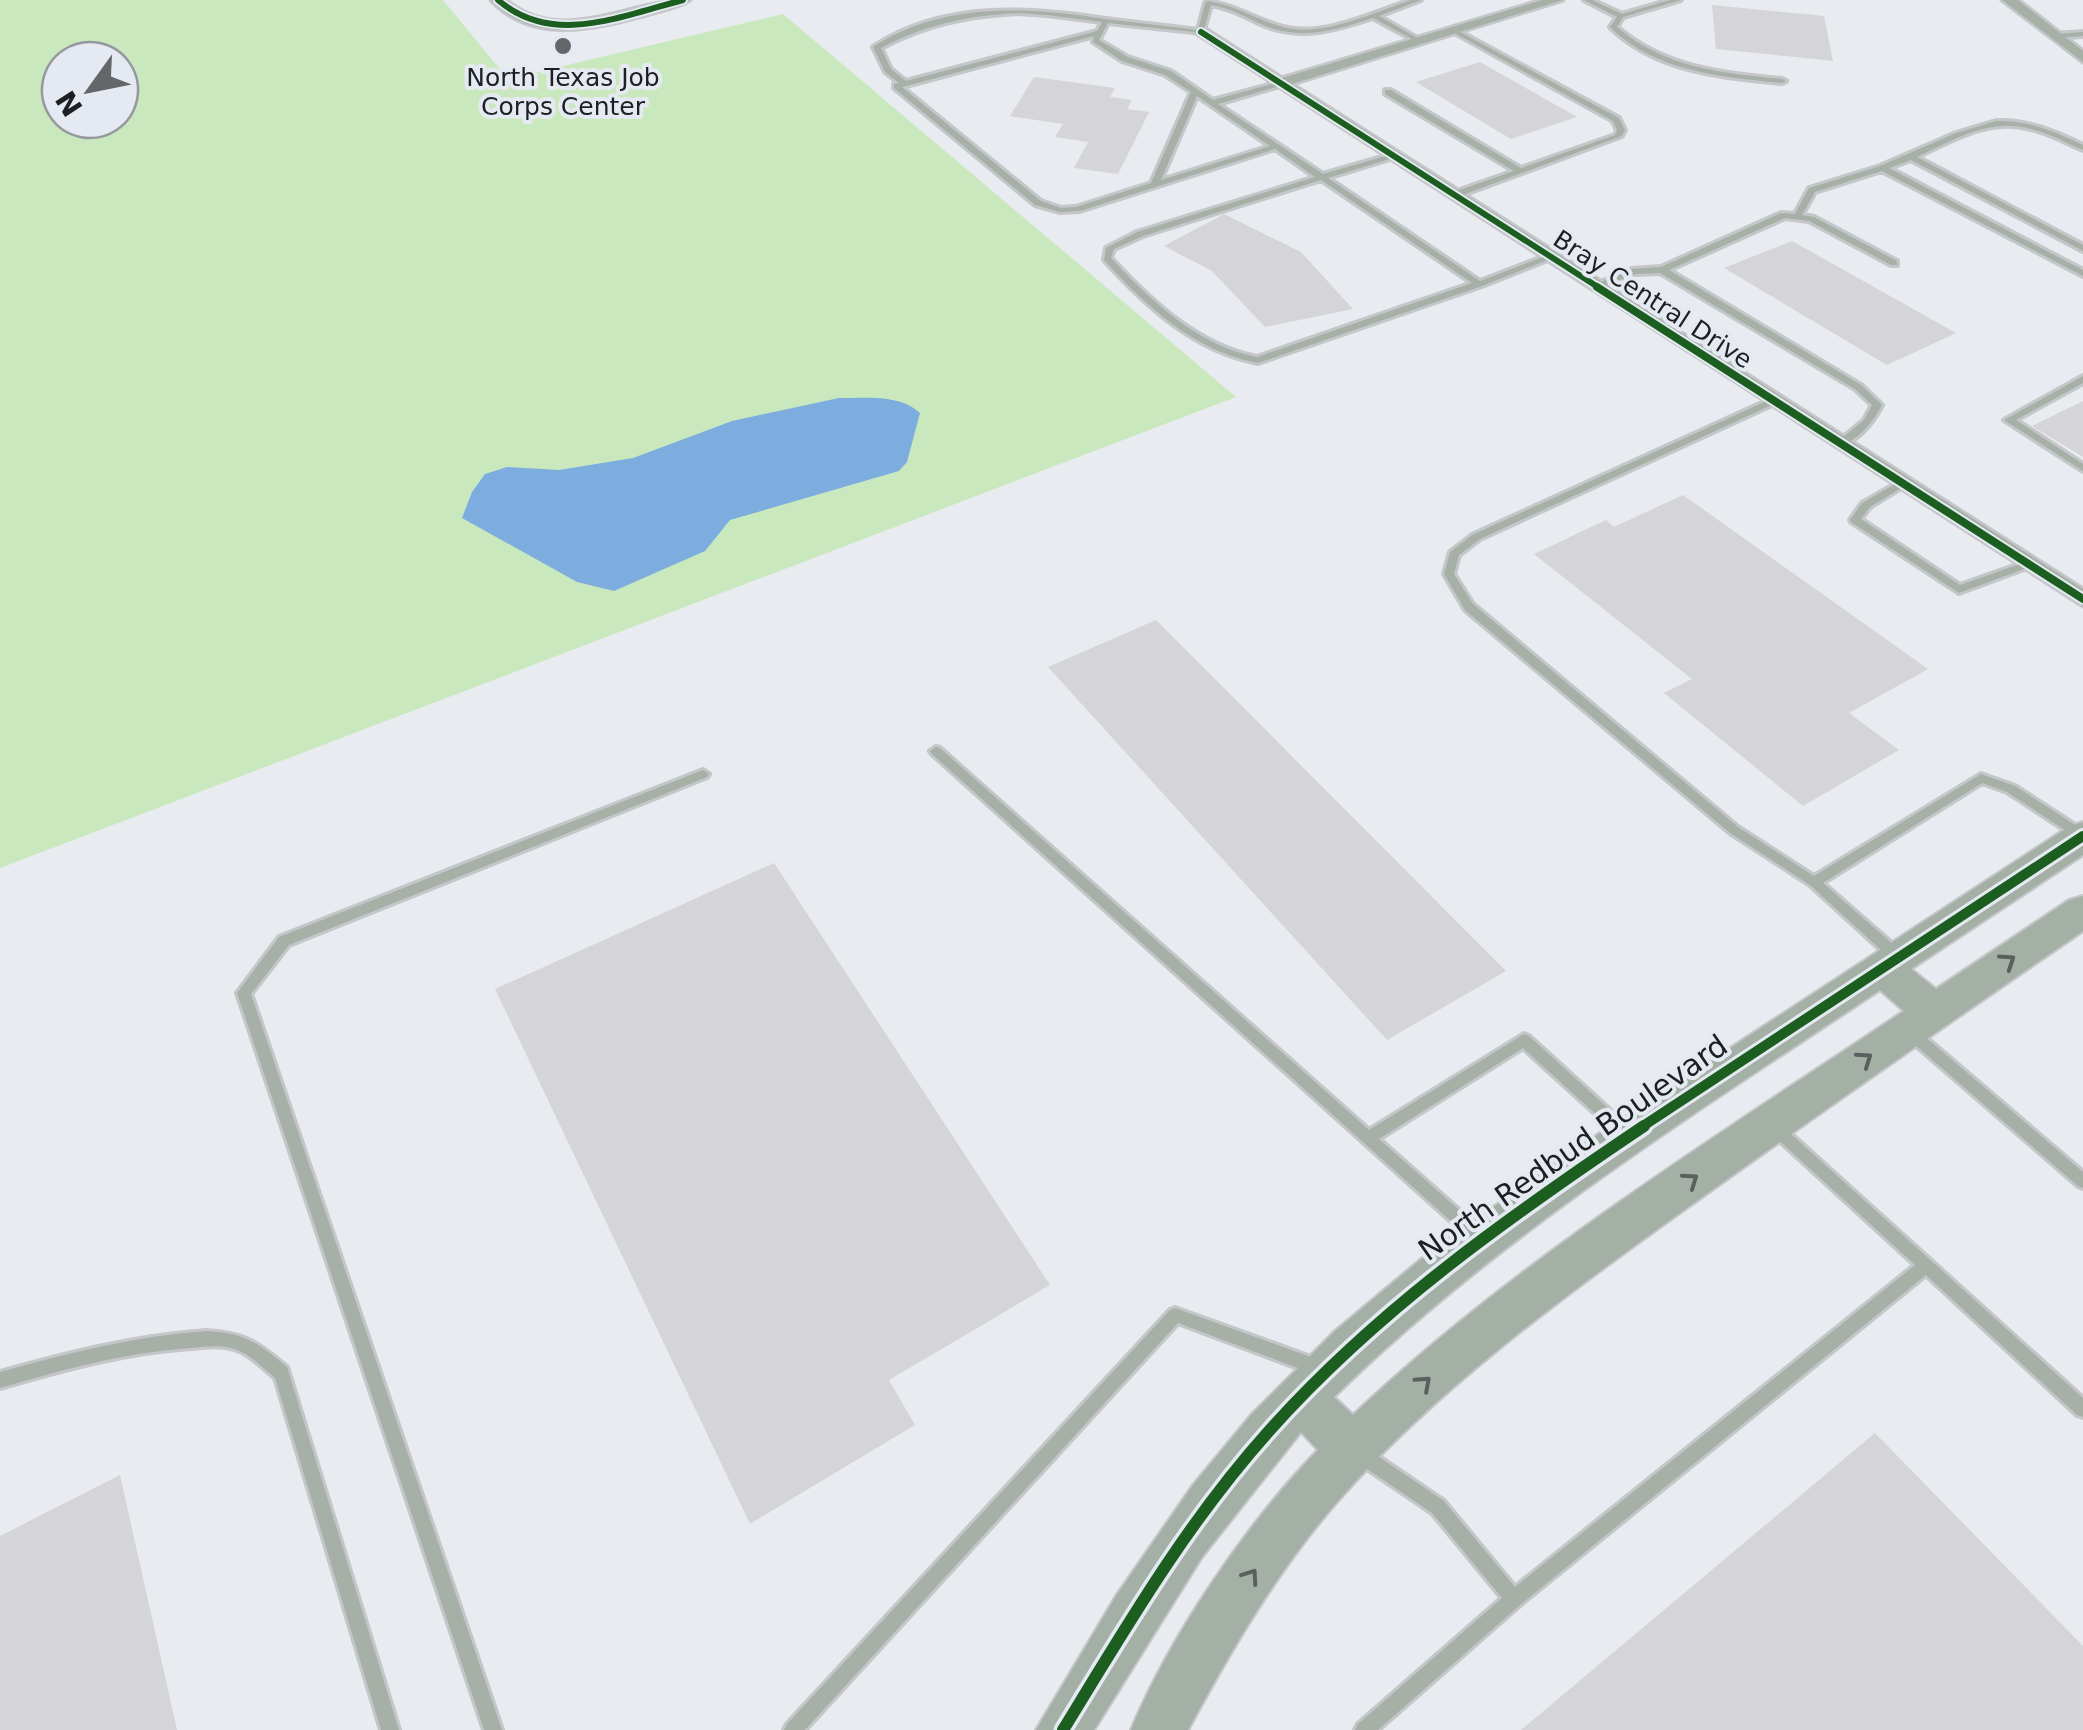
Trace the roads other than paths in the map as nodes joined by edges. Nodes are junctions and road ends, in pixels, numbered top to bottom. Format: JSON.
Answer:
{"nodes":[{"id":1,"x":498,"y":0,"type":"edge"},
{"id":2,"x":683,"y":0,"type":"edge"},
{"id":3,"x":1418,"y":0,"type":"edge"},
{"id":4,"x":1556,"y":0,"type":"edge"},
{"id":5,"x":1586,"y":0,"type":"edge"},
{"id":6,"x":1678,"y":0,"type":"edge"},
{"id":7,"x":2009,"y":0,"type":"edge"},
{"id":8,"x":1206,"y":2,"type":"edge"},
{"id":9,"x":1371,"y":14,"type":"junction"},
{"id":10,"x":1622,"y":16,"type":"junction"},
{"id":11,"x":1106,"y":21,"type":"junction"},
{"id":12,"x":1453,"y":30,"type":"junction"},
{"id":13,"x":1201,"y":32,"type":"junction"},
{"id":14,"x":1100,"y":33,"type":"junction"},
{"id":15,"x":2083,"y":34,"type":"edge"},
{"id":16,"x":2055,"y":36,"type":"junction"},
{"id":17,"x":1419,"y":41,"type":"junction"},
{"id":18,"x":2083,"y":58,"type":"edge"},
{"id":19,"x":1782,"y":81,"type":"dead end"},
{"id":20,"x":1280,"y":83,"type":"junction"},
{"id":21,"x":905,"y":84,"type":"junction"},
{"id":22,"x":1195,"y":91,"type":"junction"},
{"id":23,"x":1388,"y":92,"type":"dead end"},
{"id":24,"x":1213,"y":103,"type":"junction"},
{"id":25,"x":1277,"y":146,"type":"junction"},
{"id":26,"x":2083,"y":148,"type":"edge"},
{"id":27,"x":1393,"y":156,"type":"junction"},
{"id":28,"x":1912,"y":157,"type":"junction"},
{"id":29,"x":1883,"y":168,"type":"junction"},
{"id":30,"x":1520,"y":171,"type":"junction"},
{"id":31,"x":1324,"y":178,"type":"junction"},
{"id":32,"x":1155,"y":184,"type":"junction"},
{"id":33,"x":1454,"y":195,"type":"junction"},
{"id":34,"x":1797,"y":217,"type":"junction"},
{"id":35,"x":2083,"y":248,"type":"edge"},
{"id":36,"x":1551,"y":257,"type":"junction"},
{"id":37,"x":1894,"y":263,"type":"dead end"},
{"id":38,"x":1662,"y":270,"type":"junction"},
{"id":39,"x":2083,"y":273,"type":"edge"},
{"id":40,"x":1479,"y":284,"type":"junction"},
{"id":41,"x":1596,"y":286,"type":"junction"},
{"id":42,"x":2083,"y":379,"type":"edge"},
{"id":43,"x":1773,"y":401,"type":"junction"},
{"id":44,"x":1841,"y":444,"type":"junction"},
{"id":45,"x":2083,"y":468,"type":"edge"},
{"id":46,"x":1902,"y":482,"type":"junction"},
{"id":47,"x":2028,"y":564,"type":"junction"},
{"id":48,"x":2083,"y":599,"type":"edge"},
{"id":49,"x":936,"y":752,"type":"dead end"},
{"id":50,"x":703,"y":774,"type":"dead end"},
{"id":51,"x":2083,"y":837,"type":"edge"},
{"id":52,"x":1814,"y":882,"type":"junction"},
{"id":53,"x":2083,"y":911,"type":"edge"},
{"id":54,"x":1890,"y":963,"type":"junction"},
{"id":55,"x":1920,"y":1021,"type":"junction"},
{"id":56,"x":1771,"y":1124,"type":"junction"},
{"id":57,"x":1629,"y":1136,"type":"junction"},
{"id":58,"x":1368,"y":1138,"type":"junction"},
{"id":59,"x":2083,"y":1181,"type":"edge"},
{"id":60,"x":1481,"y":1239,"type":"junction"},
{"id":61,"x":1926,"y":1265,"type":"junction"},
{"id":62,"x":0,"y":1380,"type":"edge"},
{"id":63,"x":1314,"y":1385,"type":"junction"},
{"id":64,"x":2083,"y":1409,"type":"edge"},
{"id":65,"x":1353,"y":1450,"type":"junction"},
{"id":66,"x":1514,"y":1600,"type":"junction"},
{"id":67,"x":390,"y":1730,"type":"edge"},
{"id":68,"x":494,"y":1730,"type":"edge"},
{"id":69,"x":793,"y":1730,"type":"edge"},
{"id":70,"x":1064,"y":1730,"type":"edge"},
{"id":71,"x":1158,"y":1730,"type":"edge"},
{"id":72,"x":1364,"y":1730,"type":"edge"}],
"edges":[{"from":1,"to":2,"type":"street"},
{"from":3,"to":9,"type":"lane"},
{"from":4,"to":12,"type":"street"},
{"from":5,"to":10,"type":"lane"},
{"from":6,"to":10,"type":"lane"},
{"from":7,"to":16,"type":"street"},
{"from":8,"to":9,"type":"lane"},
{"from":8,"to":13,"type":"lane"},
{"from":9,"to":17,"type":"lane"},
{"from":10,"to":19,"type":"lane"},
{"from":11,"to":13,"type":"lane"},
{"from":11,"to":14,"type":"lane"},
{"from":11,"to":21,"type":"lane"},
{"from":12,"to":17,"type":"street"},
{"from":12,"to":30,"type":"lane"},
{"from":13,"to":20,"type":"street","name":"Bray Central Drive"},
{"from":14,"to":21,"type":"lane"},
{"from":14,"to":22,"type":"lane"},
{"from":15,"to":16,"type":"lane"},
{"from":16,"to":18,"type":"street"},
{"from":17,"to":20,"type":"street"},
{"from":20,"to":24,"type":"lane"},
{"from":20,"to":27,"type":"street","name":"Bray Central Drive"},
{"from":21,"to":32,"type":"lane"},
{"from":22,"to":24,"type":"lane"},
{"from":22,"to":32,"type":"lane"},
{"from":23,"to":30,"type":"lane"},
{"from":24,"to":25,"type":"lane"},
{"from":25,"to":31,"type":"lane"},
{"from":25,"to":32,"type":"lane"},
{"from":26,"to":28,"type":"lane"},
{"from":27,"to":31,"type":"lane"},
{"from":27,"to":33,"type":"street","name":"Bray Central Drive"},
{"from":28,"to":29,"type":"lane"},
{"from":28,"to":35,"type":"lane"},
{"from":29,"to":34,"type":"lane"},
{"from":29,"to":39,"type":"lane"},
{"from":30,"to":33,"type":"lane"},
{"from":31,"to":40,"type":"lane"},
{"from":31,"to":40,"type":"lane"},
{"from":33,"to":36,"type":"street","name":"Bray Central Drive"},
{"from":34,"to":37,"type":"lane"},
{"from":34,"to":38,"type":"lane"},
{"from":36,"to":40,"type":"lane"},
{"from":36,"to":41,"type":"street","name":"Bray Central Drive"},
{"from":38,"to":41,"type":"lane"},
{"from":38,"to":44,"type":"lane"},
{"from":41,"to":43,"type":"street","name":"Bray Central Drive"},
{"from":42,"to":45,"type":"lane"},
{"from":43,"to":44,"type":"street","name":"Bray Central Drive"},
{"from":43,"to":52,"type":"lane"},
{"from":44,"to":46,"type":"street","name":"Bray Central Drive"},
{"from":46,"to":47,"type":"street","name":"Bray Central Drive"},
{"from":46,"to":47,"type":"lane"},
{"from":47,"to":48,"type":"street","name":"Bray Central Drive"},
{"from":49,"to":58,"type":"lane"},
{"from":50,"to":68,"type":"lane"},
{"from":51,"to":52,"type":"lane"},
{"from":51,"to":54,"type":"street","name":"North Redbud Boulevard"},
{"from":52,"to":54,"type":"lane"},
{"from":55,"to":53,"type":"street","one_way":true},
{"from":54,"to":55,"type":"street"},
{"from":54,"to":57,"type":"street","name":"North Redbud Boulevard"},
{"from":56,"to":55,"type":"street","one_way":true},
{"from":55,"to":59,"type":"lane"},
{"from":56,"to":61,"type":"lane"},
{"from":65,"to":56,"type":"street","one_way":true},
{"from":57,"to":58,"type":"lane"},
{"from":57,"to":60,"type":"street","name":"North Redbud Boulevard"},
{"from":58,"to":60,"type":"lane"},
{"from":60,"to":63,"type":"street","name":"North Redbud Boulevard"},
{"from":61,"to":64,"type":"lane"},
{"from":61,"to":66,"type":"lane"},
{"from":62,"to":67,"type":"lane"},
{"from":63,"to":65,"type":"street"},
{"from":63,"to":69,"type":"lane"},
{"from":63,"to":70,"type":"street","name":"North Redbud Boulevard"},
{"from":65,"to":66,"type":"lane"},
{"from":71,"to":65,"type":"street","one_way":true},
{"from":66,"to":72,"type":"lane"}]}
